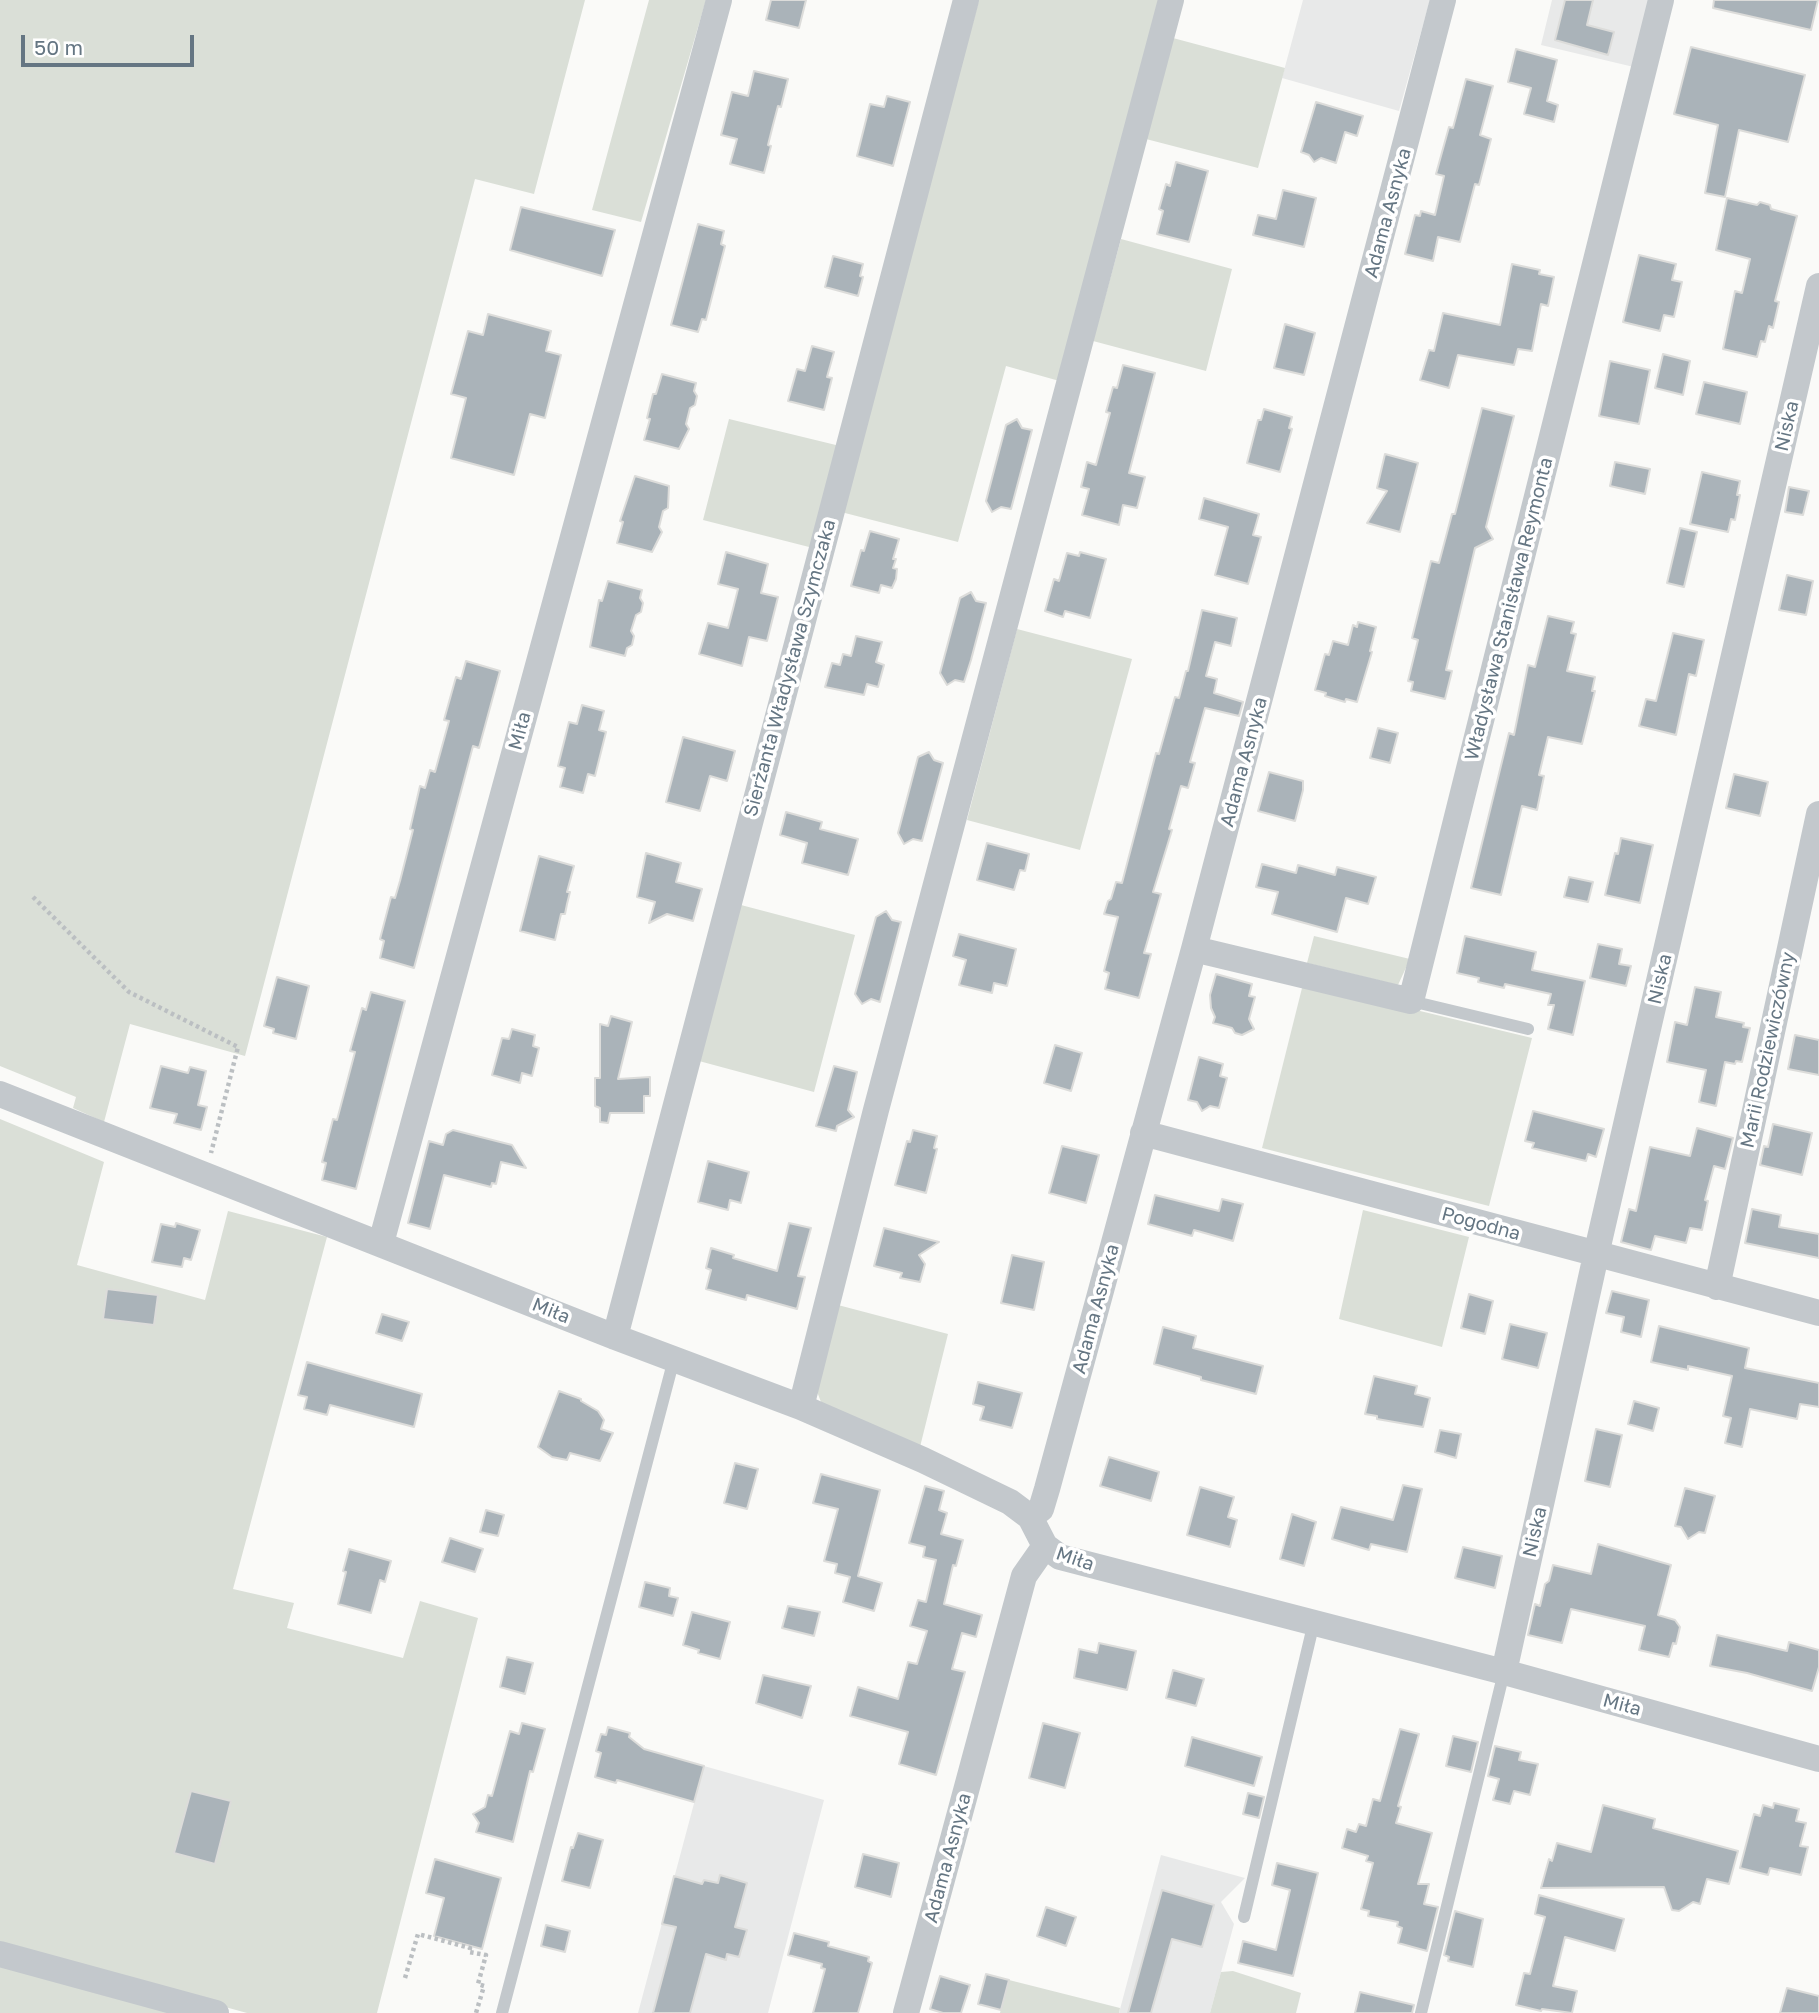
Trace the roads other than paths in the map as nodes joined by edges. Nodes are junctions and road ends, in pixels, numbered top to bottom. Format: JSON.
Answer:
{"nodes":[{"id":1,"x":719,"y":0,"type":"edge"},
{"id":2,"x":966,"y":0,"type":"edge"},
{"id":3,"x":1171,"y":0,"type":"edge"},
{"id":4,"x":1443,"y":0,"type":"edge"},
{"id":5,"x":1661,"y":0,"type":"edge"},
{"id":6,"x":1819,"y":286,"type":"edge"},
{"id":7,"x":1819,"y":814,"type":"edge"},
{"id":8,"x":1194,"y":949,"type":"junction"},
{"id":9,"x":1411,"y":1001,"type":"junction"},
{"id":10,"x":1528,"y":1029,"type":"dead end"},
{"id":11,"x":0,"y":1094,"type":"edge"},
{"id":12,"x":1143,"y":1133,"type":"junction"},
{"id":13,"x":381,"y":1243,"type":"junction"},
{"id":14,"x":1597,"y":1255,"type":"junction"},
{"id":15,"x":1717,"y":1287,"type":"junction"},
{"id":16,"x":1819,"y":1313,"type":"edge"},
{"id":17,"x":615,"y":1337,"type":"junction"},
{"id":18,"x":674,"y":1359,"type":"junction"},
{"id":19,"x":801,"y":1407,"type":"junction"},
{"id":20,"x":1030,"y":1517,"type":"junction"},
{"id":21,"x":1045,"y":1546,"type":"junction"},
{"id":22,"x":1314,"y":1622,"type":"junction"},
{"id":23,"x":1504,"y":1672,"type":"junction"},
{"id":24,"x":1819,"y":1759,"type":"edge"},
{"id":25,"x":1244,"y":1917,"type":"dead end"},
{"id":26,"x":0,"y":1954,"type":"edge"},
{"id":27,"x":216,"y":2013,"type":"edge"},
{"id":28,"x":502,"y":2013,"type":"edge"},
{"id":29,"x":906,"y":2013,"type":"edge"},
{"id":30,"x":1421,"y":2013,"type":"edge"}],
"edges":[{"from":1,"to":13,"type":"street","name":"Miła"},
{"from":2,"to":17,"type":"street","name":"Sierżanta Władysława Szymczaka"},
{"from":3,"to":19,"type":"street"},
{"from":4,"to":8,"type":"street","name":"Adama Asnyka"},
{"from":5,"to":9,"type":"street","name":"Władysława Stanisława Reymonta"},
{"from":6,"to":14,"type":"street","name":"Niska"},
{"from":7,"to":15,"type":"street","name":"Marii Rodziewiczówny"},
{"from":8,"to":9,"type":"street"},
{"from":8,"to":12,"type":"street","name":"Adama Asnyka"},
{"from":9,"to":10,"type":"lane"},
{"from":11,"to":13,"type":"street","name":"Miła"},
{"from":12,"to":14,"type":"street","name":"Pogodna"},
{"from":12,"to":20,"type":"street","name":"Adama Asnyka"},
{"from":13,"to":17,"type":"street","name":"Miła"},
{"from":14,"to":15,"type":"street","name":"Pogodna"},
{"from":14,"to":23,"type":"street","name":"Niska"},
{"from":15,"to":16,"type":"street","name":"Pogodna"},
{"from":17,"to":18,"type":"street","name":"Miła"},
{"from":18,"to":19,"type":"street","name":"Miła"},
{"from":18,"to":28,"type":"lane"},
{"from":19,"to":20,"type":"street","name":"Miła"},
{"from":20,"to":21,"type":"street","name":"Miła"},
{"from":21,"to":22,"type":"street","name":"Miła"},
{"from":21,"to":29,"type":"street","name":"Adama Asnyka"},
{"from":22,"to":23,"type":"street","name":"Miła"},
{"from":22,"to":25,"type":"lane"},
{"from":23,"to":24,"type":"street","name":"Miła"},
{"from":23,"to":30,"type":"lane"},
{"from":26,"to":27,"type":"street"}]}
